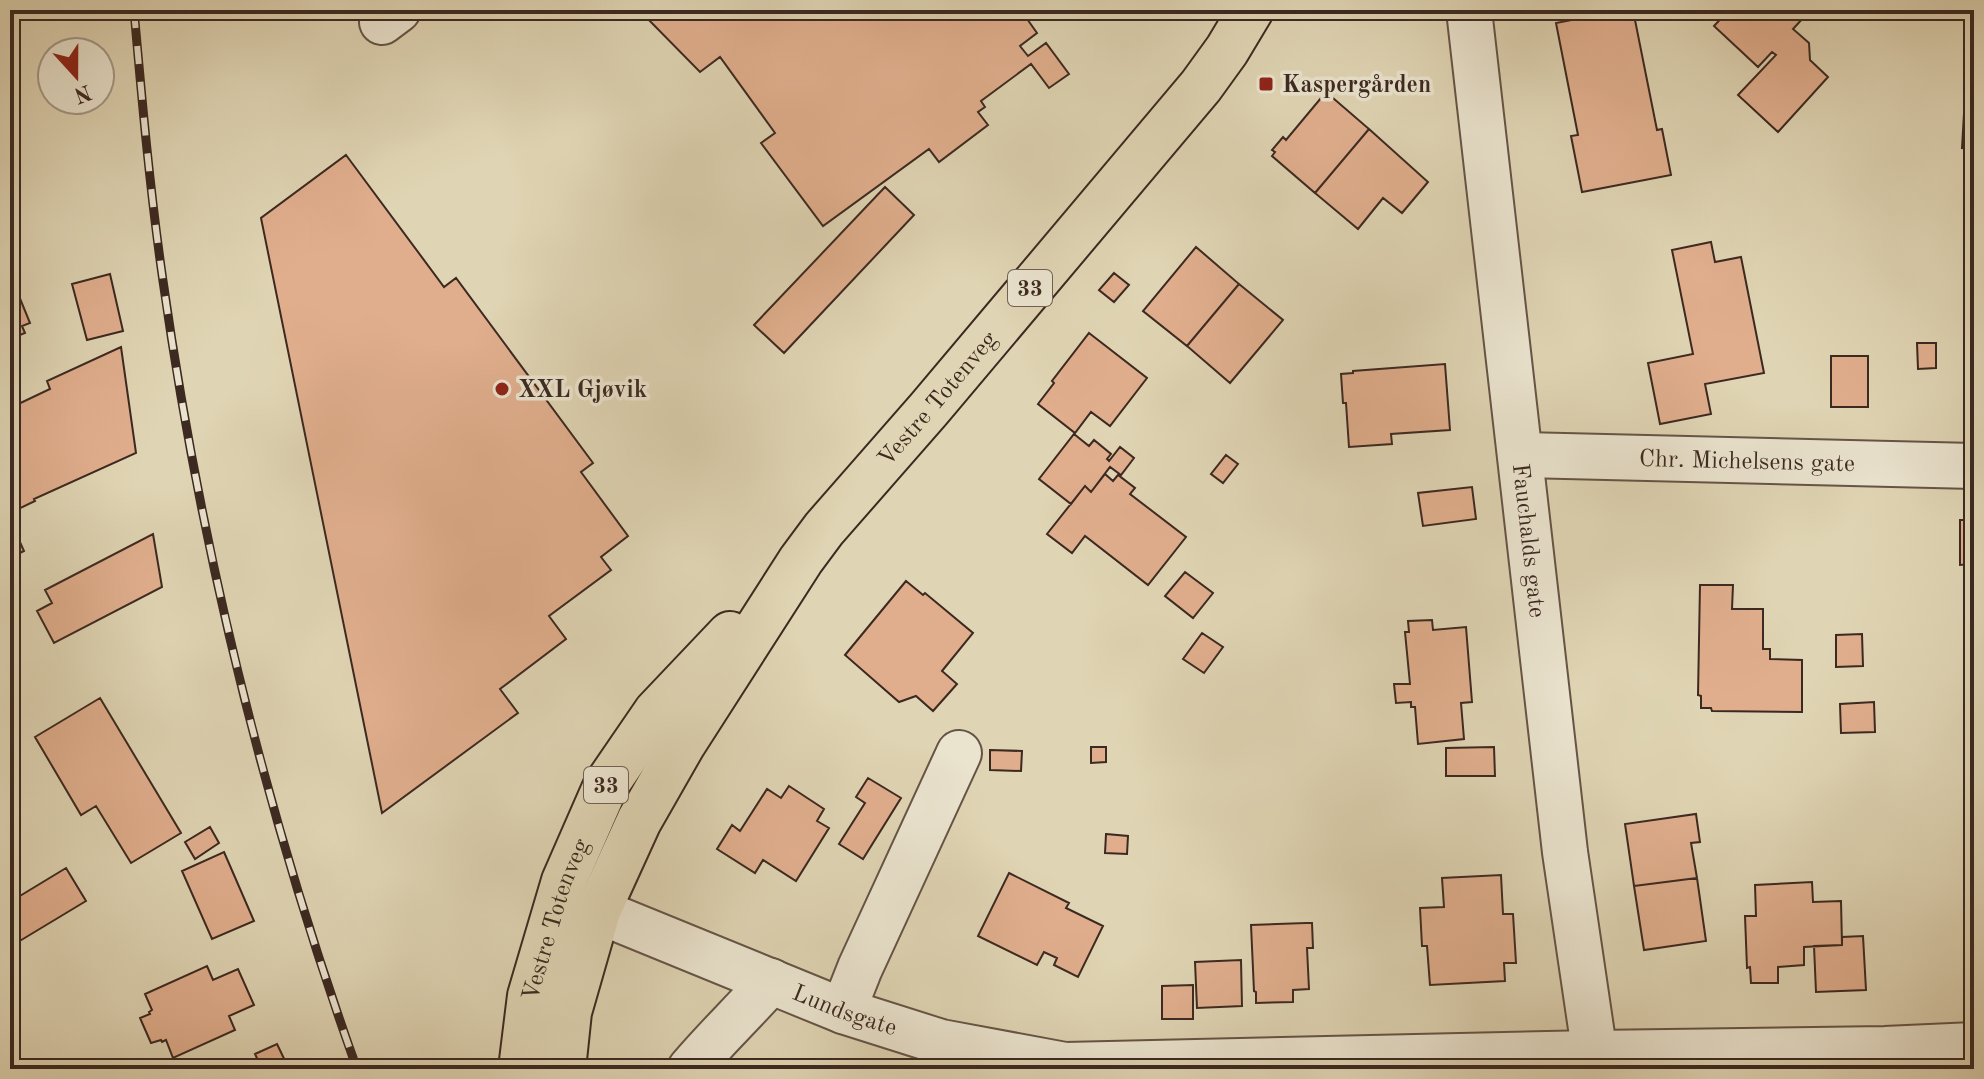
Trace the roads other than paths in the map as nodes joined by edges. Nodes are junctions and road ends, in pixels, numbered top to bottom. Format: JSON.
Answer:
{"nodes":[{"id":1,"x":1251,"y":10,"type":"edge"},
{"id":2,"x":1469,"y":10,"type":"edge"},
{"id":3,"x":1521,"y":455,"type":"junction"},
{"id":4,"x":1974,"y":466,"type":"edge"},
{"id":5,"x":801,"y":560,"type":"junction"},
{"id":6,"x":959,"y":753,"type":"dead end"},
{"id":7,"x":598,"y":911,"type":"junction"},
{"id":8,"x":771,"y":981,"type":"junction"},
{"id":9,"x":843,"y":1011,"type":"junction"},
{"id":10,"x":1974,"y":1045,"type":"edge"},
{"id":11,"x":1595,"y":1061,"type":"edge"},
{"id":12,"x":521,"y":1069,"type":"edge"},
{"id":13,"x":563,"y":1069,"type":"edge"},
{"id":14,"x":690,"y":1069,"type":"edge"}],
"edges":[{"from":1,"to":5,"type":"main road","name":"Vestre Totenveg","number":"33"},
{"from":2,"to":3,"type":"street","name":"Fauchalds gate"},
{"from":3,"to":4,"type":"street","name":"Chr. Michelsens gate"},
{"from":3,"to":11,"type":"street","name":"Fauchalds gate"},
{"from":5,"to":7,"type":"main road","name":"Vestre Totenveg","number":"33"},
{"from":5,"to":12,"type":"main road","name":"Vestre Totenveg","number":"33"},
{"from":6,"to":9,"type":"street"},
{"from":7,"to":8,"type":"street","name":"Lundsgate"},
{"from":7,"to":13,"type":"main road","name":"Vestre Totenveg","number":"33"},
{"from":8,"to":9,"type":"street","name":"Lundsgate"},
{"from":8,"to":14,"type":"street","name":"Lundsgate"},
{"from":9,"to":11,"type":"street","name":"Lundsgate"},
{"from":10,"to":11,"type":"street","name":"Lundsgate"}]}
